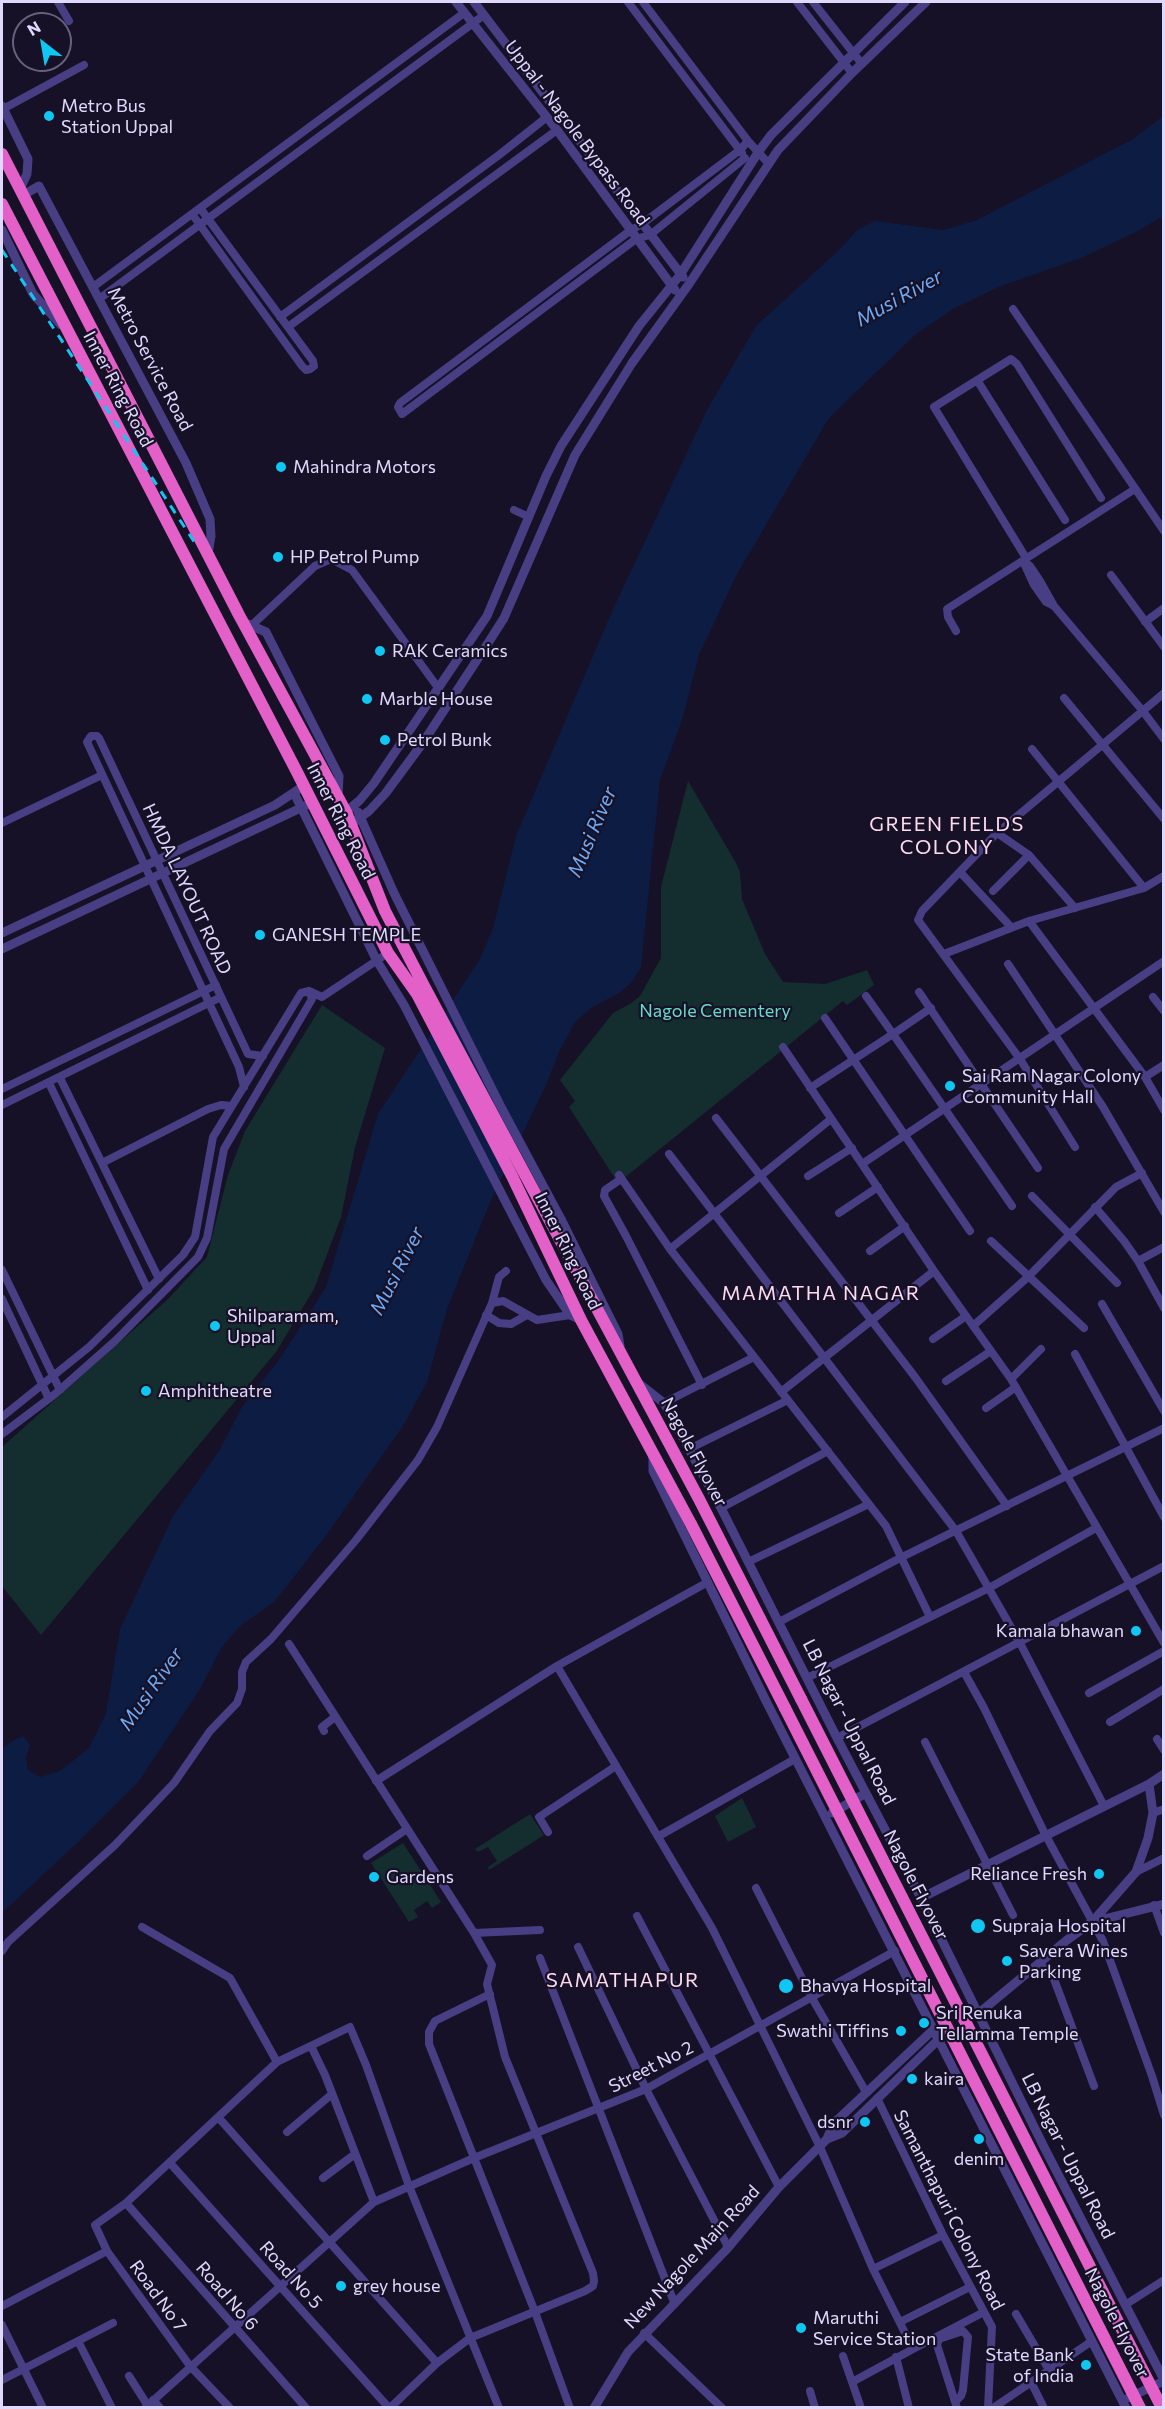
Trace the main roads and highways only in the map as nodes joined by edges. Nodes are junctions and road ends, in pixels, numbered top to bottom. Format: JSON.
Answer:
{"nodes":[{"id":1,"x":2,"y":154,"type":"edge"},
{"id":2,"x":2,"y":204,"type":"edge"},
{"id":3,"x":106,"y":356,"type":"junction"},
{"id":4,"x":86,"y":366,"type":"junction"},
{"id":5,"x":117,"y":378,"type":"junction"},
{"id":6,"x":98,"y":388,"type":"junction"},
{"id":7,"x":635,"y":1380,"type":"joint"},
{"id":8,"x":653,"y":1453,"type":"joint"},
{"id":9,"x":1140,"y":2408,"type":"edge"},
{"id":10,"x":1162,"y":2408,"type":"edge"}],
"edges":[{"from":1,"to":3,"type":"highway","name":"Inner Ring Road"},
{"from":2,"to":4,"type":"highway","name":"Inner Ring Road"},
{"from":3,"to":4,"type":"highway"},
{"from":3,"to":5,"type":"highway","name":"Inner Ring Road"},
{"from":4,"to":6,"type":"highway","name":"Inner Ring Road"},
{"from":5,"to":6,"type":"highway"},
{"from":5,"to":7,"type":"highway","name":"Inner Ring Road"},
{"from":6,"to":8,"type":"highway","name":"Inner Ring Road"},
{"from":7,"to":10,"type":"highway","name":"Nagole Flyover","bridge":true},
{"from":8,"to":9,"type":"highway","name":"Nagole Flyover","bridge":true}]}
